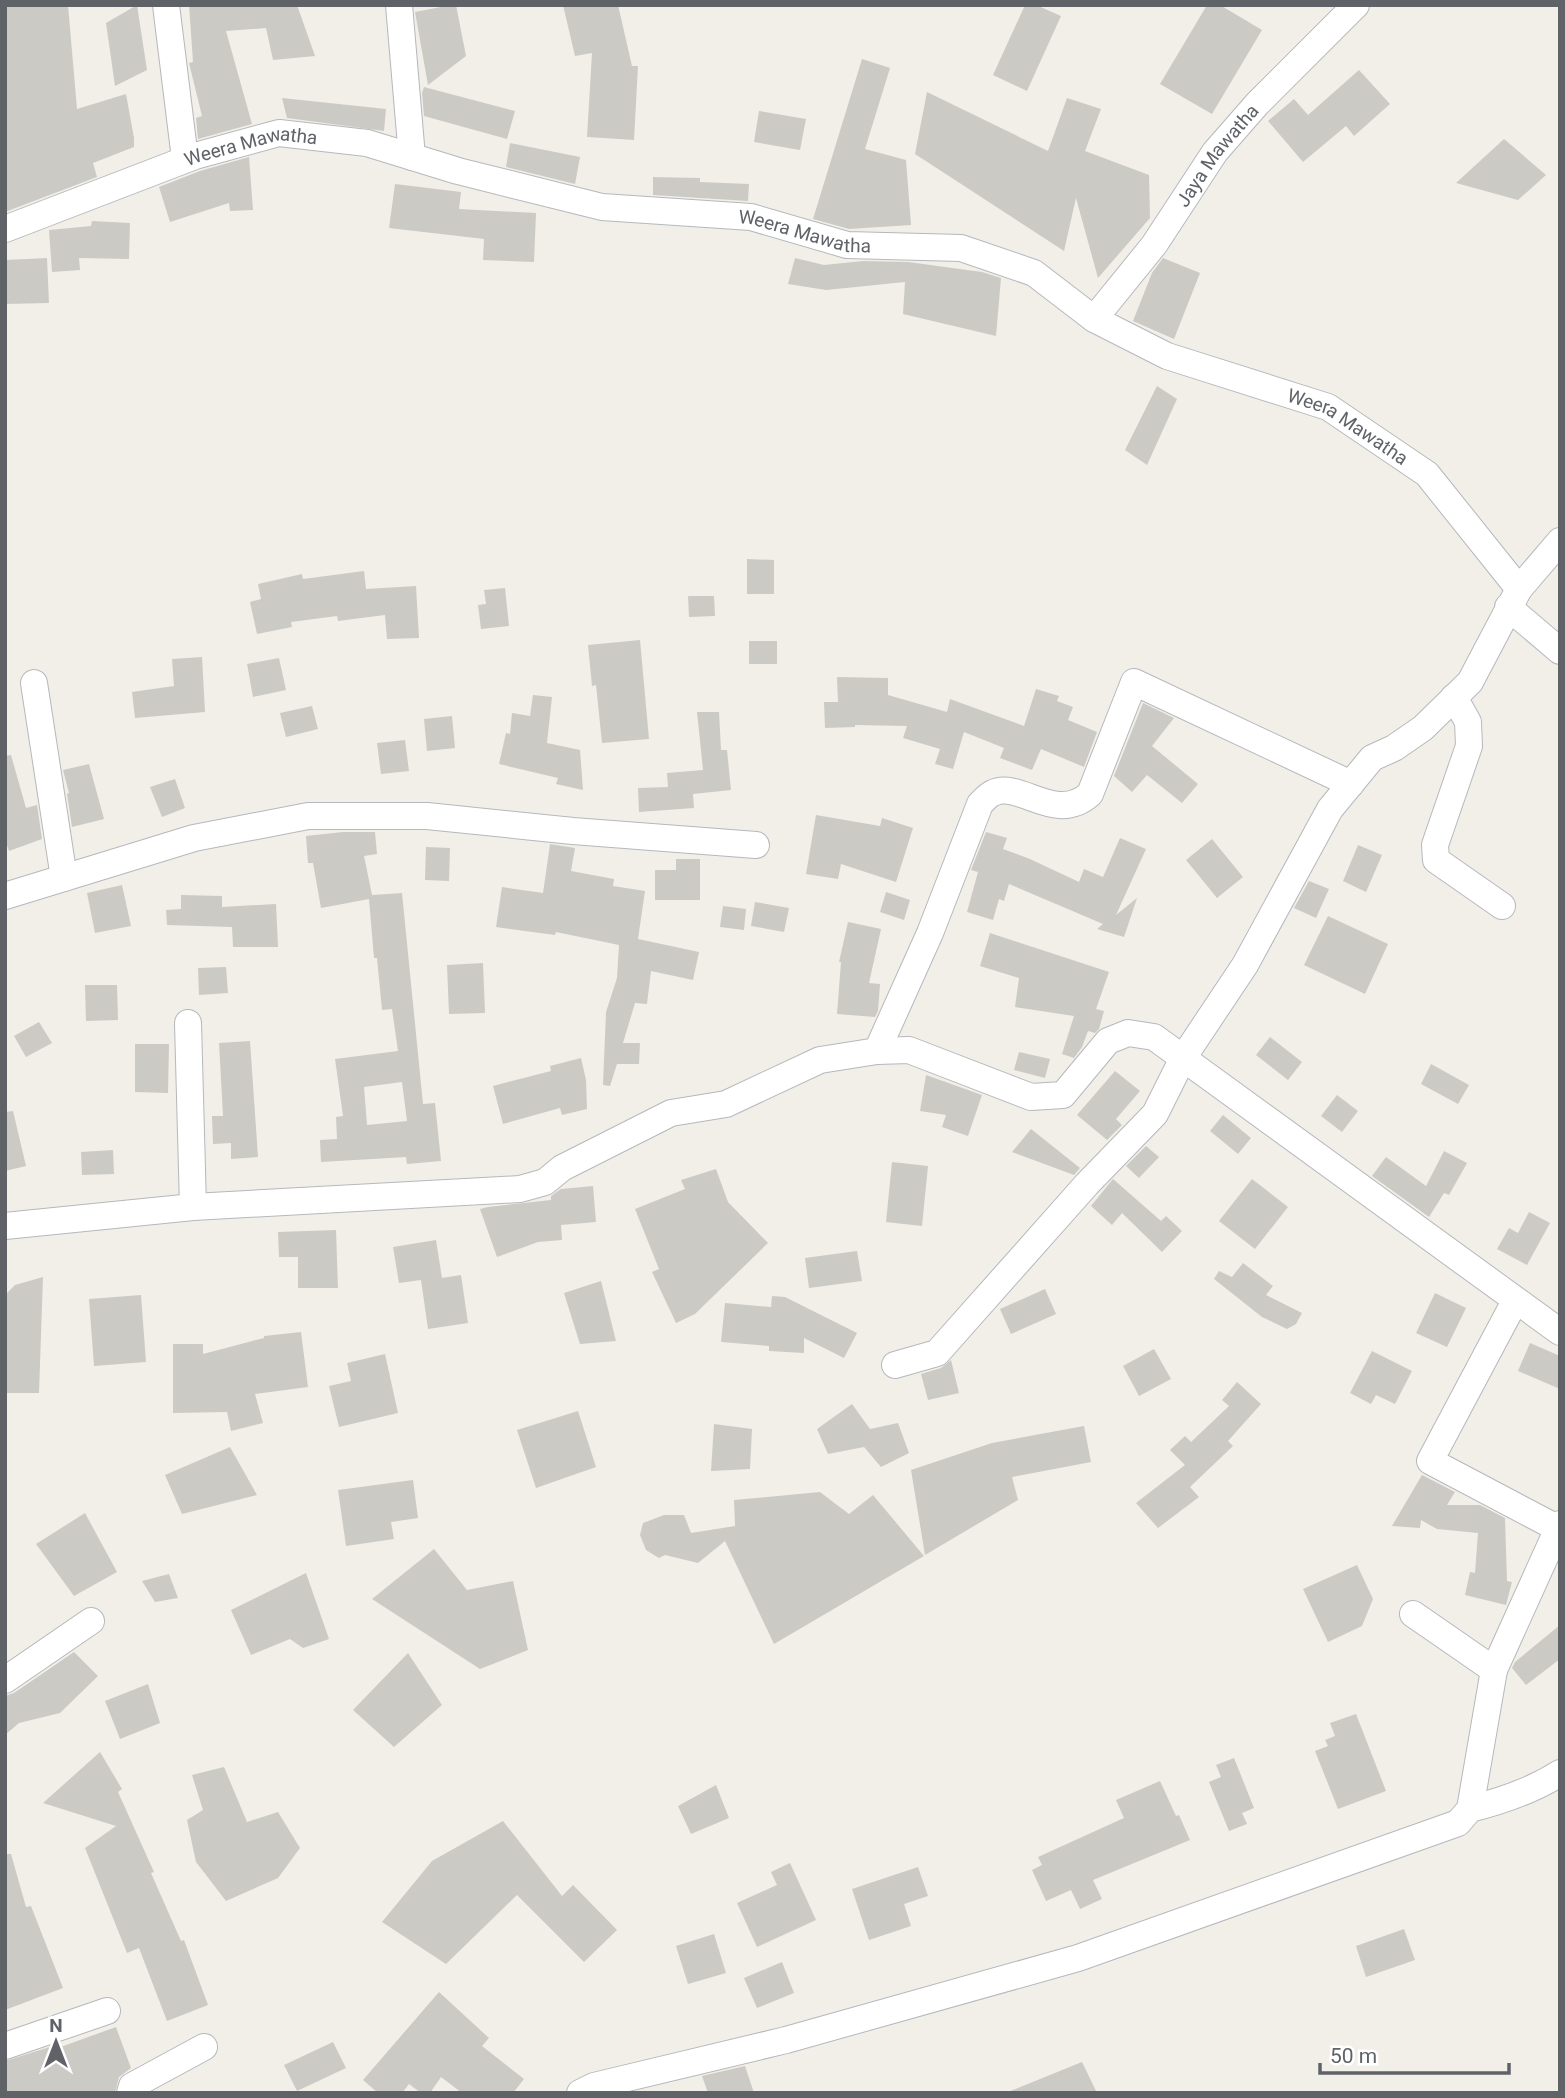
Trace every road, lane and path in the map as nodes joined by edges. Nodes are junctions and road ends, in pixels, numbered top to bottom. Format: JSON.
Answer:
{"nodes":[{"id":1,"x":166,"y":5,"type":"edge"},
{"id":2,"x":399,"y":5,"type":"edge"},
{"id":3,"x":1356,"y":5,"type":"edge"},
{"id":4,"x":412,"y":157,"type":"junction"},
{"id":5,"x":186,"y":159,"type":"junction"},
{"id":6,"x":5,"y":229,"type":"edge"},
{"id":7,"x":1094,"y":319,"type":"junction"},
{"id":8,"x":1560,"y":541,"type":"edge"},
{"id":9,"x":1514,"y":598,"type":"junction"},
{"id":10,"x":1560,"y":651,"type":"edge"},
{"id":11,"x":34,"y":683,"type":"dead end"},
{"id":12,"x":1454,"y":697,"type":"junction"},
{"id":13,"x":1350,"y":784,"type":"junction"},
{"id":14,"x":756,"y":845,"type":"dead end"},
{"id":15,"x":64,"y":878,"type":"junction"},
{"id":16,"x":5,"y":896,"type":"edge"},
{"id":17,"x":1502,"y":906,"type":"dead end"},
{"id":18,"x":188,"y":1023,"type":"dead end"},
{"id":19,"x":877,"y":1051,"type":"junction"},
{"id":20,"x":1183,"y":1058,"type":"junction"},
{"id":21,"x":193,"y":1207,"type":"junction"},
{"id":22,"x":5,"y":1226,"type":"edge"},
{"id":23,"x":1515,"y":1301,"type":"junction"},
{"id":24,"x":1560,"y":1332,"type":"edge"},
{"id":25,"x":895,"y":1365,"type":"dead end"},
{"id":26,"x":1558,"y":1526,"type":"edge"},
{"id":27,"x":1413,"y":1614,"type":"dead end"},
{"id":28,"x":91,"y":1621,"type":"dead end"},
{"id":29,"x":1494,"y":1670,"type":"junction"},
{"id":30,"x":5,"y":1680,"type":"edge"},
{"id":31,"x":1560,"y":1773,"type":"edge"},
{"id":32,"x":1470,"y":1809,"type":"junction"},
{"id":33,"x":107,"y":2011,"type":"dead end"},
{"id":34,"x":5,"y":2046,"type":"edge"},
{"id":35,"x":204,"y":2047,"type":"dead end"},
{"id":36,"x":130,"y":2093,"type":"edge"},
{"id":37,"x":580,"y":2093,"type":"edge"}],
"edges":[{"from":1,"to":5,"type":"street"},
{"from":2,"to":4,"type":"street"},
{"from":3,"to":7,"type":"street","name":"Jaya Mawatha"},
{"from":4,"to":5,"type":"street","name":"Weera Mawatha"},
{"from":4,"to":7,"type":"street","name":"Weera Mawatha"},
{"from":5,"to":6,"type":"street","name":"Weera Mawatha"},
{"from":7,"to":9,"type":"street","name":"Weera Mawatha"},
{"from":8,"to":9,"type":"street"},
{"from":9,"to":10,"type":"street","name":"Weera Mawatha"},
{"from":9,"to":12,"type":"street"},
{"from":11,"to":15,"type":"street"},
{"from":12,"to":13,"type":"street"},
{"from":12,"to":17,"type":"street"},
{"from":13,"to":19,"type":"street"},
{"from":13,"to":20,"type":"street"},
{"from":14,"to":15,"type":"street"},
{"from":15,"to":16,"type":"street"},
{"from":18,"to":21,"type":"street"},
{"from":19,"to":20,"type":"street"},
{"from":19,"to":21,"type":"street"},
{"from":20,"to":23,"type":"street"},
{"from":20,"to":25,"type":"street"},
{"from":21,"to":22,"type":"street"},
{"from":23,"to":24,"type":"street"},
{"from":23,"to":26,"type":"street"},
{"from":26,"to":29,"type":"street"},
{"from":27,"to":29,"type":"street"},
{"from":28,"to":30,"type":"street"},
{"from":29,"to":32,"type":"street"},
{"from":31,"to":32,"type":"street"},
{"from":32,"to":37,"type":"street"},
{"from":33,"to":34,"type":"street"},
{"from":35,"to":36,"type":"street"}]}
